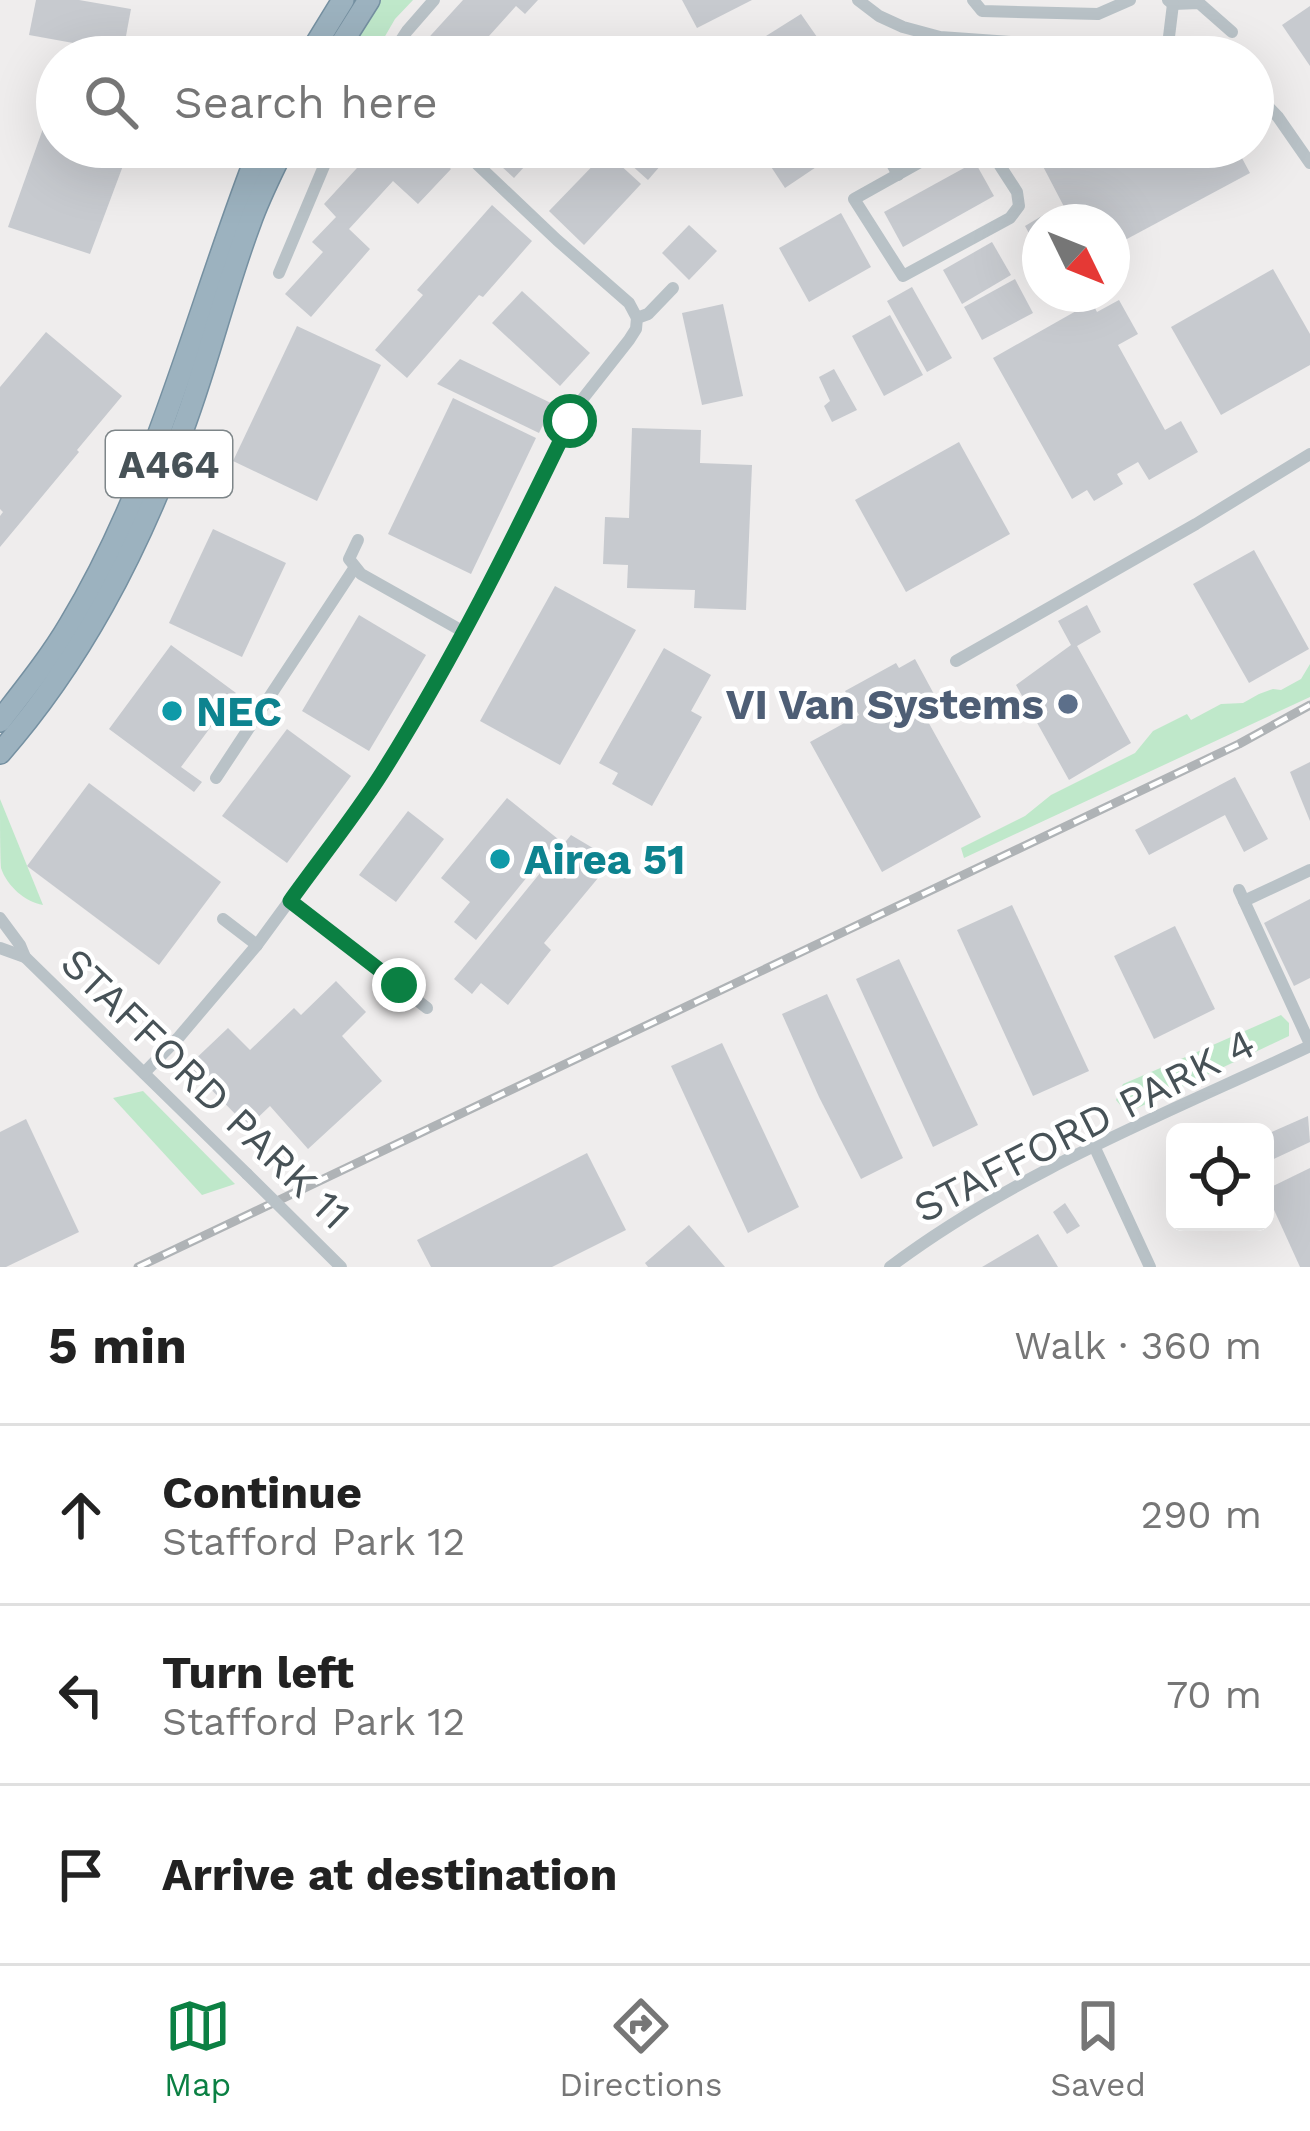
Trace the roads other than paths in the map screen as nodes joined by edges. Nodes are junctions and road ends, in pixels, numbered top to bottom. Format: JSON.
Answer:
{"nodes":[{"id":1,"x":343,"y":0,"type":"edge"},
{"id":2,"x":369,"y":0,"type":"edge"},
{"id":3,"x":434,"y":0,"type":"edge"},
{"id":4,"x":858,"y":0,"type":"edge"},
{"id":5,"x":1130,"y":0,"type":"edge"},
{"id":6,"x":973,"y":1,"type":"edge"},
{"id":7,"x":1170,"y":2,"type":"edge"},
{"id":8,"x":1232,"y":32,"type":"dead end"},
{"id":9,"x":321,"y":36,"type":"edge"},
{"id":10,"x":346,"y":36,"type":"edge"},
{"id":11,"x":404,"y":36,"type":"edge"},
{"id":12,"x":936,"y":36,"type":"edge"},
{"id":13,"x":1168,"y":36,"type":"edge"},
{"id":14,"x":1274,"y":113,"type":"edge"},
{"id":15,"x":1310,"y":163,"type":"edge"},
{"id":16,"x":252,"y":168,"type":"edge"},
{"id":17,"x":274,"y":168,"type":"edge"},
{"id":18,"x":323,"y":168,"type":"edge"},
{"id":19,"x":480,"y":168,"type":"edge"},
{"id":20,"x":894,"y":168,"type":"edge"},
{"id":21,"x":910,"y":168,"type":"edge"},
{"id":22,"x":1002,"y":168,"type":"edge"},
{"id":23,"x":898,"y":175,"type":"junction"},
{"id":24,"x":279,"y":272,"type":"dead end"},
{"id":25,"x":674,"y":288,"type":"dead end"},
{"id":26,"x":637,"y":318,"type":"junction"},
{"id":27,"x":1310,"y":454,"type":"edge"},
{"id":28,"x":358,"y":540,"type":"dead end"},
{"id":29,"x":355,"y":567,"type":"junction"},
{"id":30,"x":464,"y":632,"type":"junction"},
{"id":31,"x":956,"y":661,"type":"dead end"},
{"id":32,"x":0,"y":721,"type":"edge"},
{"id":33,"x":0,"y":753,"type":"edge"},
{"id":34,"x":215,"y":778,"type":"dead end"},
{"id":35,"x":1310,"y":869,"type":"edge"},
{"id":36,"x":290,"y":901,"type":"junction"},
{"id":37,"x":0,"y":918,"type":"edge"},
{"id":38,"x":223,"y":919,"type":"dead end"},
{"id":39,"x":257,"y":945,"type":"junction"},
{"id":40,"x":0,"y":948,"type":"edge"},
{"id":41,"x":25,"y":957,"type":"junction"},
{"id":42,"x":427,"y":1008,"type":"dead end"},
{"id":43,"x":1310,"y":1045,"type":"edge"},
{"id":44,"x":144,"y":1073,"type":"junction"},
{"id":45,"x":1095,"y":1148,"type":"junction"},
{"id":46,"x":341,"y":1267,"type":"edge"},
{"id":47,"x":890,"y":1267,"type":"edge"},
{"id":48,"x":1150,"y":1267,"type":"edge"}],
"edges":[{"from":1,"to":9,"type":"highway"},
{"from":2,"to":10,"type":"highway"},
{"from":3,"to":11,"type":"street"},
{"from":4,"to":12,"type":"street"},
{"from":5,"to":6,"type":"street"},
{"from":7,"to":8,"type":"street"},
{"from":7,"to":13,"type":"street"},
{"from":14,"to":15,"type":"street"},
{"from":16,"to":32,"type":"highway","number":"A464"},
{"from":17,"to":33,"type":"highway","number":"A464"},
{"from":18,"to":24,"type":"street"},
{"from":19,"to":26,"type":"street"},
{"from":20,"to":23,"type":"street"},
{"from":21,"to":23,"type":"street"},
{"from":22,"to":23,"type":"street"},
{"from":25,"to":26,"type":"street"},
{"from":26,"to":30,"type":"street"},
{"from":27,"to":31,"type":"street"},
{"from":28,"to":29,"type":"street"},
{"from":29,"to":30,"type":"street"},
{"from":29,"to":34,"type":"street"},
{"from":30,"to":36,"type":"street"},
{"from":35,"to":43,"type":"street"},
{"from":36,"to":39,"type":"street"},
{"from":36,"to":42,"type":"street"},
{"from":37,"to":41,"type":"street","name":"STAFFORD PARK 11"},
{"from":38,"to":39,"type":"street"},
{"from":39,"to":44,"type":"street"},
{"from":40,"to":41,"type":"street","name":"STAFFORD PARK 11"},
{"from":41,"to":44,"type":"street","name":"STAFFORD PARK 11"},
{"from":43,"to":45,"type":"street","name":"STAFFORD PARK 4"},
{"from":44,"to":46,"type":"street","name":"STAFFORD PARK 11","bridge":true},
{"from":45,"to":47,"type":"street","name":"STAFFORD PARK 4"},
{"from":45,"to":48,"type":"street"}]}
